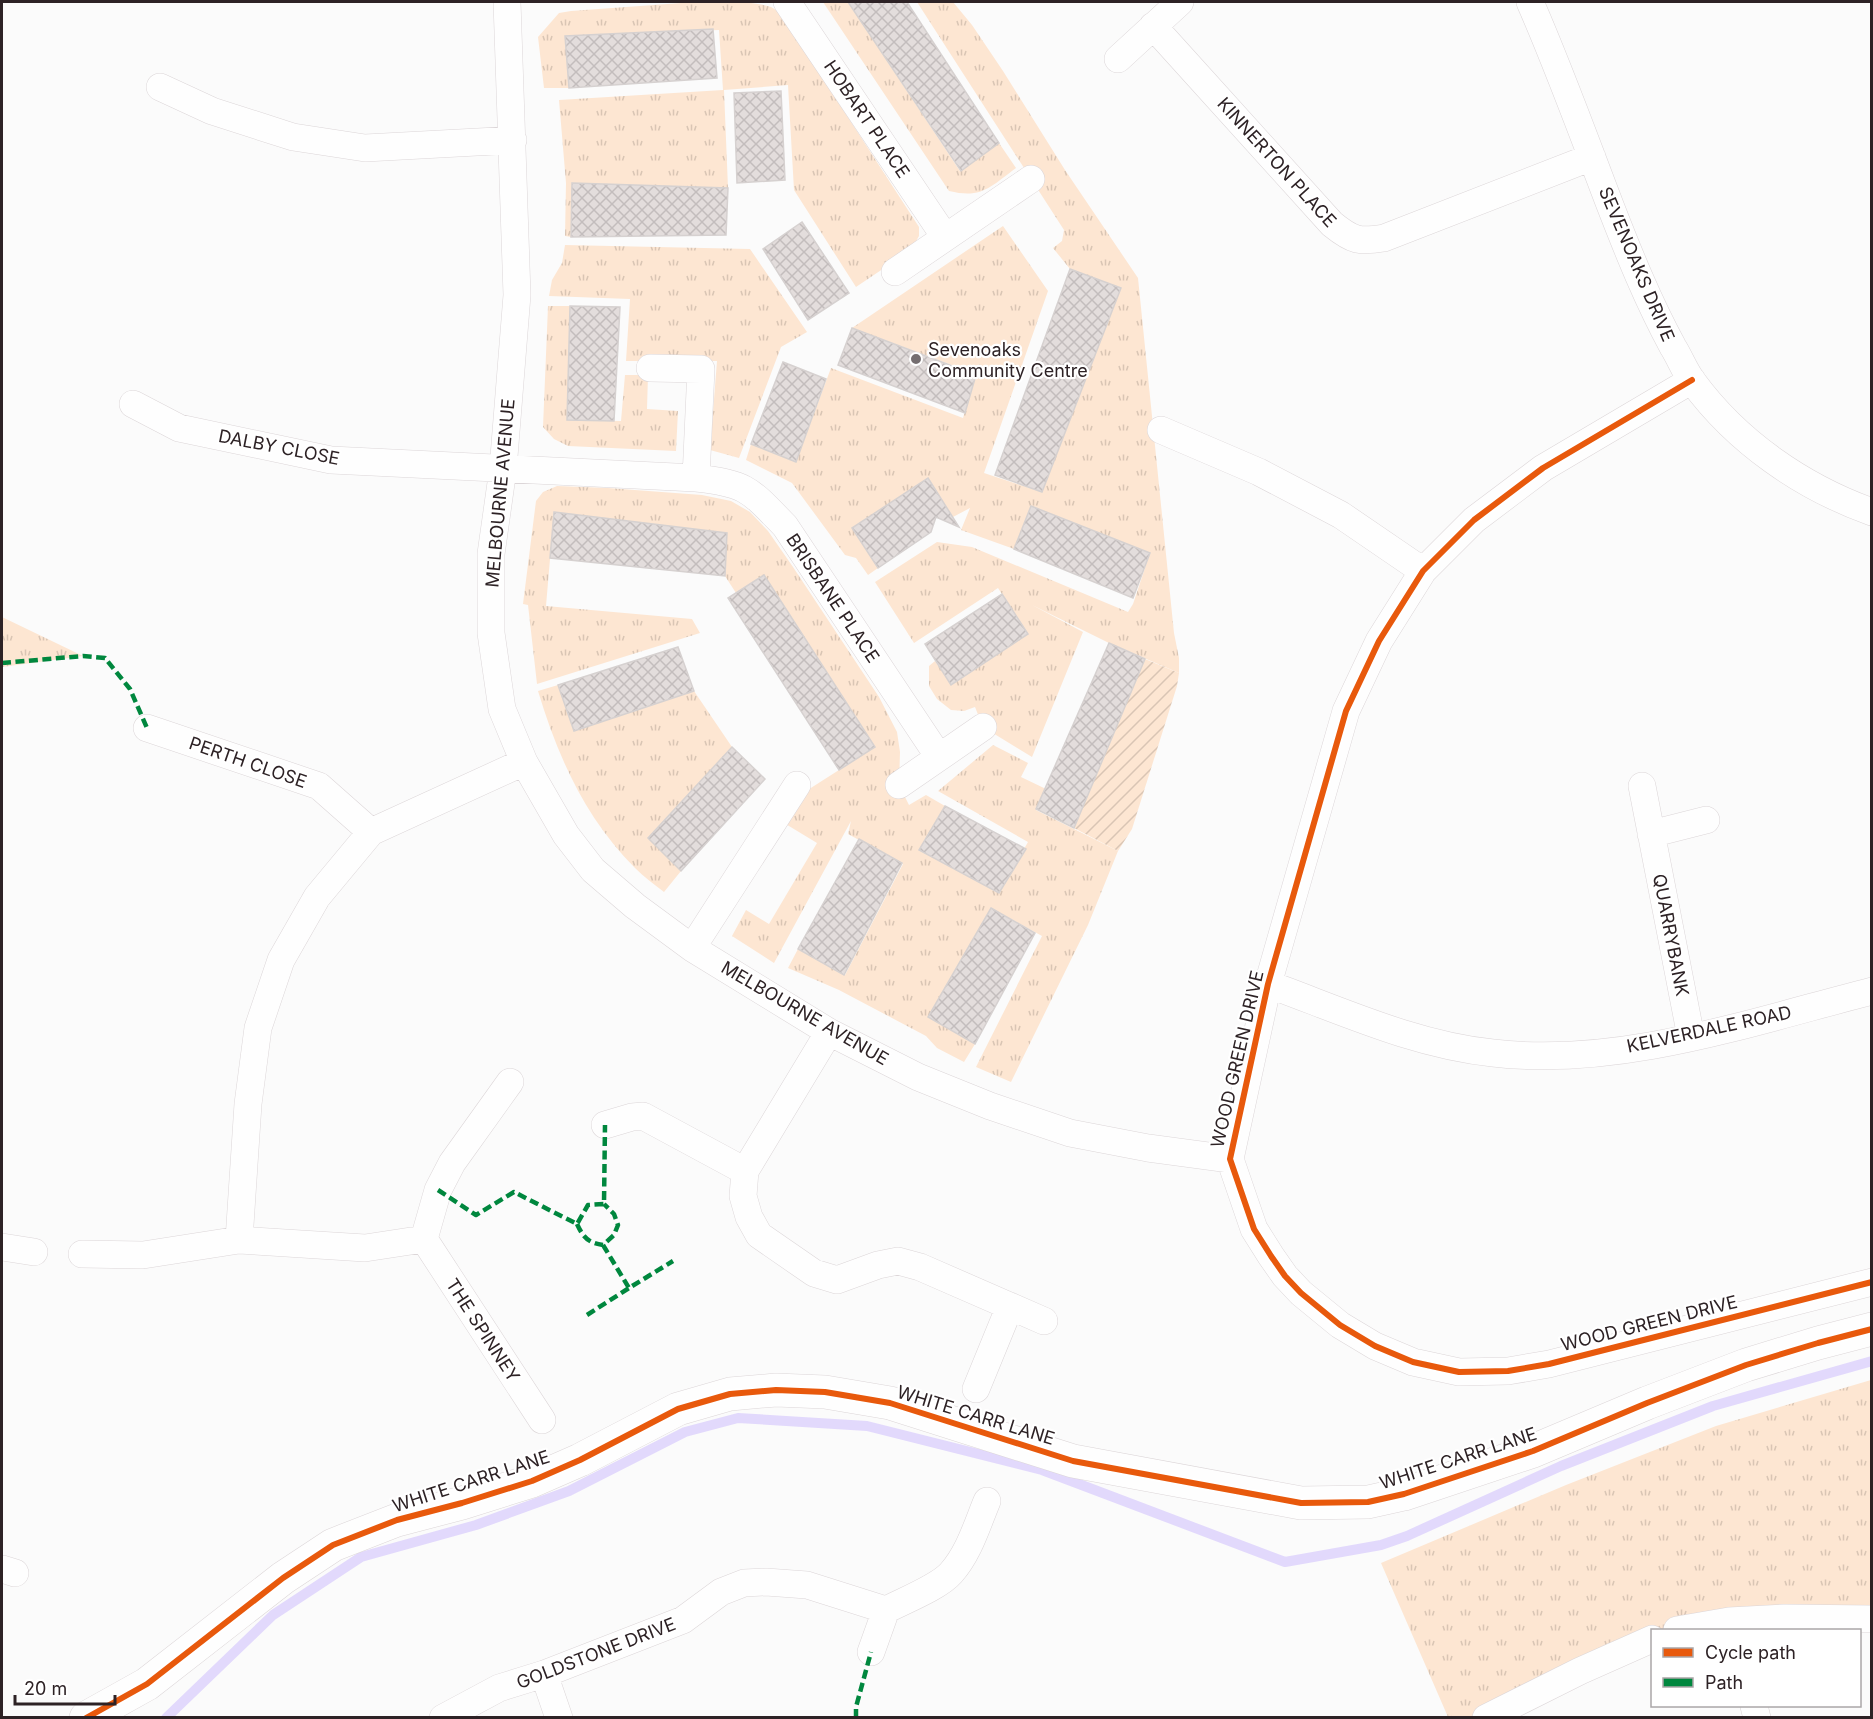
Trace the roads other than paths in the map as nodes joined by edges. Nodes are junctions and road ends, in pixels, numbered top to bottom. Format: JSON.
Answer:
{"nodes":[{"id":1,"x":507,"y":2,"type":"edge"},
{"id":2,"x":787,"y":2,"type":"edge"},
{"id":3,"x":1180,"y":2,"type":"edge"},
{"id":4,"x":1530,"y":2,"type":"edge"},
{"id":5,"x":1153,"y":26,"type":"junction"},
{"id":6,"x":1118,"y":59,"type":"dead end"},
{"id":7,"x":160,"y":87,"type":"dead end"},
{"id":8,"x":513,"y":140,"type":"junction"},
{"id":9,"x":1592,"y":157,"type":"junction"},
{"id":10,"x":1032,"y":179,"type":"dead end"},
{"id":11,"x":945,"y":237,"type":"junction"},
{"id":12,"x":895,"y":272,"type":"dead end"},
{"id":13,"x":650,"y":368,"type":"dead end"},
{"id":14,"x":1692,"y":380,"type":"junction"},
{"id":15,"x":133,"y":404,"type":"dead end"},
{"id":16,"x":1161,"y":430,"type":"dead end"},
{"id":17,"x":502,"y":469,"type":"junction"},
{"id":18,"x":696,"y":478,"type":"junction"},
{"id":19,"x":1872,"y":512,"type":"edge"},
{"id":20,"x":1423,"y":571,"type":"junction"},
{"id":21,"x":983,"y":727,"type":"dead end"},
{"id":22,"x":147,"y":728,"type":"dead end"},
{"id":23,"x":939,"y":757,"type":"junction"},
{"id":24,"x":524,"y":762,"type":"junction"},
{"id":25,"x":797,"y":785,"type":"dead end"},
{"id":26,"x":899,"y":786,"type":"dead end"},
{"id":27,"x":1642,"y":786,"type":"dead end"},
{"id":28,"x":1706,"y":820,"type":"dead end"},
{"id":29,"x":371,"y":832,"type":"junction"},
{"id":30,"x":1651,"y":834,"type":"junction"},
{"id":31,"x":692,"y":948,"type":"junction"},
{"id":32,"x":1268,"y":984,"type":"junction"},
{"id":33,"x":1872,"y":991,"type":"edge"},
{"id":34,"x":829,"y":1032,"type":"junction"},
{"id":35,"x":1691,"y":1037,"type":"junction"},
{"id":36,"x":510,"y":1082,"type":"dead end"},
{"id":37,"x":605,"y":1125,"type":"dead end"},
{"id":38,"x":1230,"y":1159,"type":"junction"},
{"id":39,"x":745,"y":1171,"type":"junction"},
{"id":40,"x":424,"y":1239,"type":"junction"},
{"id":41,"x":239,"y":1240,"type":"junction"},
{"id":42,"x":2,"y":1247,"type":"edge"},
{"id":43,"x":34,"y":1252,"type":"dead end"},
{"id":44,"x":82,"y":1254,"type":"dead end"},
{"id":45,"x":1872,"y":1282,"type":"edge"},
{"id":46,"x":1010,"y":1306,"type":"junction"},
{"id":47,"x":1044,"y":1322,"type":"dead end"},
{"id":48,"x":1872,"y":1329,"type":"edge"},
{"id":49,"x":976,"y":1389,"type":"dead end"},
{"id":50,"x":542,"y":1420,"type":"dead end"},
{"id":51,"x":987,"y":1501,"type":"dead end"},
{"id":52,"x":886,"y":1610,"type":"junction"},
{"id":53,"x":1872,"y":1619,"type":"edge"},
{"id":54,"x":1730,"y":1626,"type":"edge"},
{"id":55,"x":1690,"y":1629,"type":"edge"},
{"id":56,"x":1651,"y":1640,"type":"edge"},
{"id":57,"x":870,"y":1652,"type":"dead end"},
{"id":58,"x":544,"y":1674,"type":"junction"},
{"id":59,"x":87,"y":1718,"type":"edge"},
{"id":60,"x":443,"y":1718,"type":"edge"},
{"id":61,"x":559,"y":1718,"type":"edge"},
{"id":62,"x":1486,"y":1718,"type":"edge"}],
"edges":[{"from":1,"to":8,"type":"street","name":"MELBOURNE AVENUE"},
{"from":2,"to":11,"type":"street","name":"HOBART PLACE"},
{"from":3,"to":5,"type":"street"},
{"from":4,"to":9,"type":"street","name":"SEVENOAKS DRIVE"},
{"from":5,"to":6,"type":"street"},
{"from":5,"to":9,"type":"street","name":"KINNERTON PLACE"},
{"from":7,"to":8,"type":"street"},
{"from":8,"to":17,"type":"street","name":"MELBOURNE AVENUE"},
{"from":9,"to":14,"type":"street","name":"SEVENOAKS DRIVE"},
{"from":10,"to":11,"type":"street"},
{"from":11,"to":12,"type":"street"},
{"from":13,"to":18,"type":"street"},
{"from":14,"to":19,"type":"street","name":"SEVENOAKS DRIVE"},
{"from":14,"to":20,"type":"street","name":"WOOD GREEN DRIVE"},
{"from":15,"to":17,"type":"street","name":"DALBY CLOSE"},
{"from":16,"to":20,"type":"street"},
{"from":17,"to":18,"type":"street","name":"BRISBANE PLACE"},
{"from":17,"to":24,"type":"street","name":"MELBOURNE AVENUE"},
{"from":18,"to":23,"type":"street","name":"BRISBANE PLACE"},
{"from":20,"to":32,"type":"street","name":"WOOD GREEN DRIVE"},
{"from":21,"to":23,"type":"street"},
{"from":22,"to":29,"type":"street","name":"PERTH CLOSE"},
{"from":23,"to":26,"type":"street"},
{"from":24,"to":29,"type":"street"},
{"from":24,"to":31,"type":"street","name":"MELBOURNE AVENUE"},
{"from":25,"to":31,"type":"street"},
{"from":27,"to":30,"type":"street","name":"QUARRYBANK"},
{"from":28,"to":30,"type":"street"},
{"from":29,"to":41,"type":"street"},
{"from":30,"to":35,"type":"street","name":"QUARRYBANK"},
{"from":31,"to":34,"type":"street","name":"MELBOURNE AVENUE"},
{"from":32,"to":35,"type":"street","name":"KELVERDALE ROAD"},
{"from":32,"to":38,"type":"street","name":"WOOD GREEN DRIVE"},
{"from":33,"to":35,"type":"street","name":"KELVERDALE ROAD"},
{"from":34,"to":38,"type":"street","name":"MELBOURNE AVENUE"},
{"from":34,"to":39,"type":"street"},
{"from":36,"to":40,"type":"street"},
{"from":37,"to":39,"type":"street"},
{"from":38,"to":45,"type":"street","name":"WOOD GREEN DRIVE"},
{"from":39,"to":46,"type":"street"},
{"from":40,"to":41,"type":"street"},
{"from":40,"to":50,"type":"street","name":"THE SPINNEY"},
{"from":41,"to":44,"type":"street"},
{"from":42,"to":43,"type":"street"},
{"from":46,"to":47,"type":"street"},
{"from":46,"to":49,"type":"street"},
{"from":48,"to":59,"type":"street","name":"WHITE CARR LANE"},
{"from":51,"to":52,"type":"street"},
{"from":52,"to":57,"type":"street"},
{"from":52,"to":58,"type":"street","name":"GOLDSTONE DRIVE"},
{"from":53,"to":54,"type":"street"},
{"from":54,"to":55,"type":"street"},
{"from":56,"to":62,"type":"street"},
{"from":58,"to":60,"type":"street","name":"GOLDSTONE DRIVE"},
{"from":58,"to":61,"type":"street"}]}
